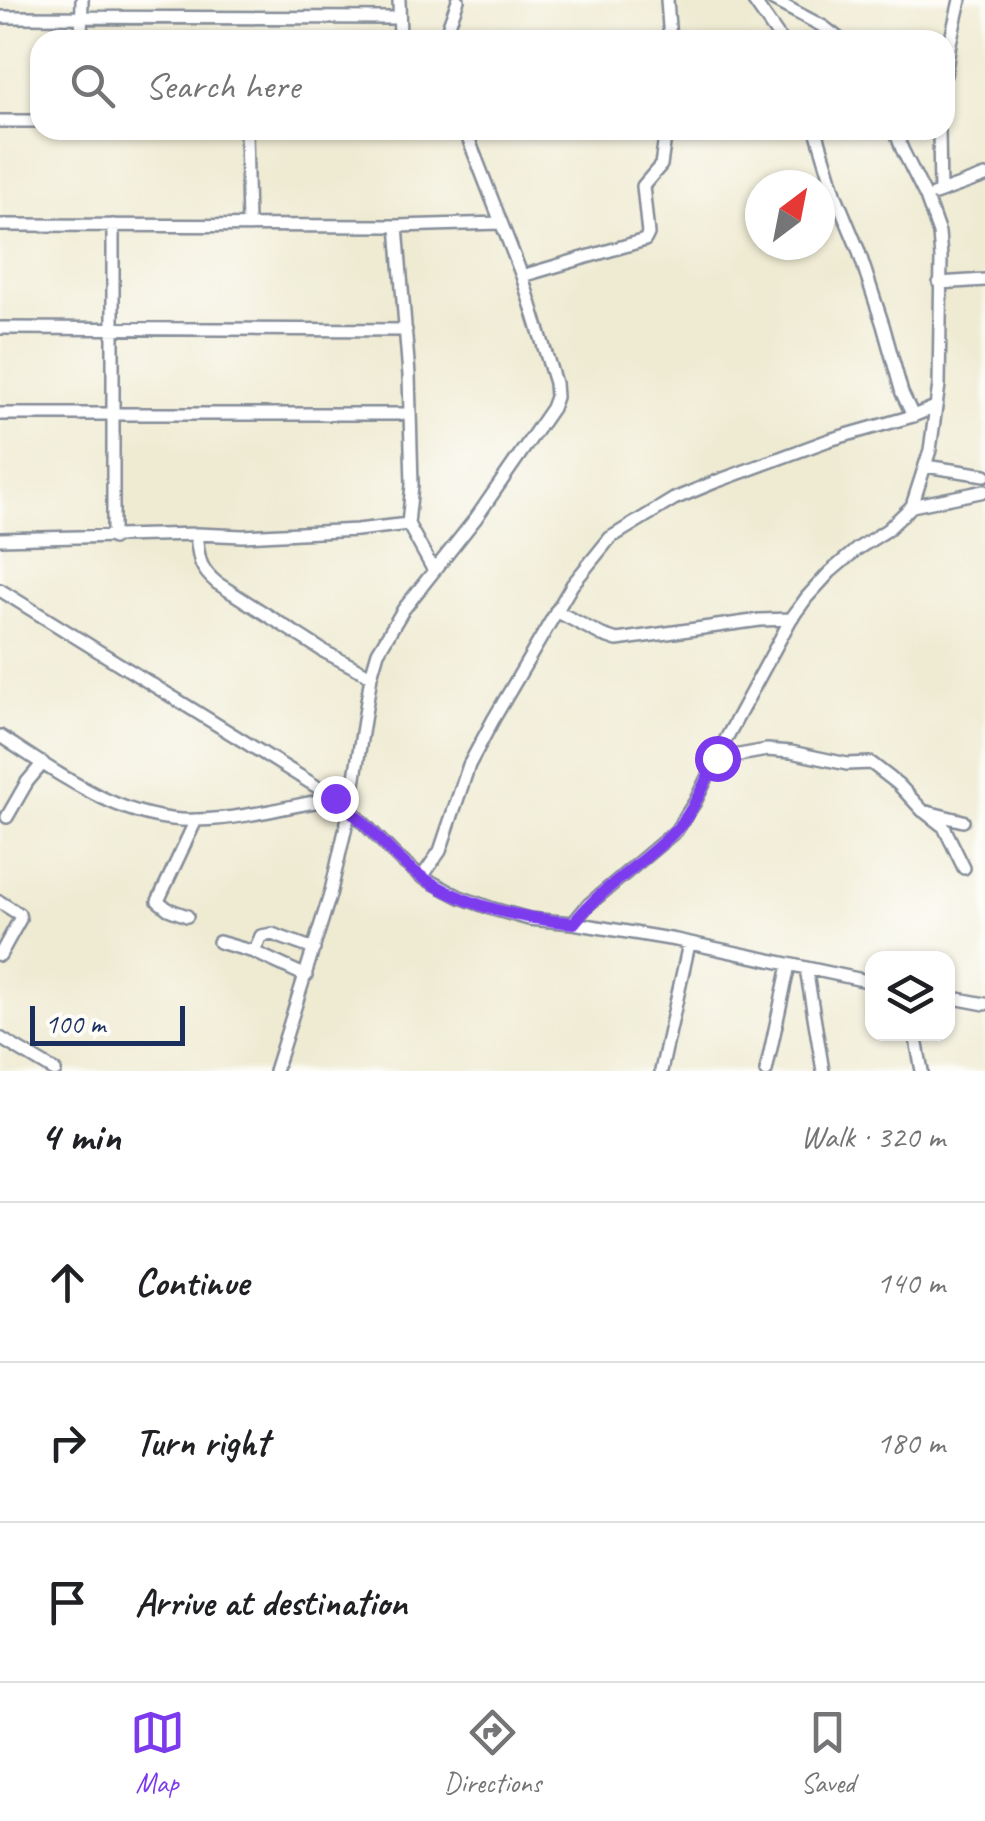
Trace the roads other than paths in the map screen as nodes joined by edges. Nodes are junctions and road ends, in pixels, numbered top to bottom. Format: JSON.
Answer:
{"nodes":[{"id":1,"x":82,"y":0,"type":"edge"},
{"id":2,"x":399,"y":0,"type":"edge"},
{"id":3,"x":458,"y":0,"type":"edge"},
{"id":4,"x":668,"y":0,"type":"edge"},
{"id":5,"x":754,"y":0,"type":"edge"},
{"id":6,"x":773,"y":0,"type":"edge"},
{"id":7,"x":960,"y":0,"type":"edge"},
{"id":8,"x":0,"y":17,"type":"edge"},
{"id":9,"x":82,"y":17,"type":"junction"},
{"id":10,"x":399,"y":18,"type":"junction"},
{"id":11,"x":81,"y":30,"type":"edge"},
{"id":12,"x":400,"y":30,"type":"edge"},
{"id":13,"x":447,"y":30,"type":"edge"},
{"id":14,"x":670,"y":30,"type":"edge"},
{"id":15,"x":774,"y":30,"type":"edge"},
{"id":16,"x":828,"y":30,"type":"edge"},
{"id":17,"x":954,"y":30,"type":"edge"},
{"id":18,"x":0,"y":121,"type":"edge"},
{"id":19,"x":30,"y":122,"type":"edge"},
{"id":20,"x":246,"y":140,"type":"edge"},
{"id":21,"x":469,"y":140,"type":"edge"},
{"id":22,"x":665,"y":140,"type":"edge"},
{"id":23,"x":819,"y":140,"type":"edge"},
{"id":24,"x":899,"y":140,"type":"edge"},
{"id":25,"x":940,"y":140,"type":"edge"},
{"id":26,"x":985,"y":176,"type":"edge"},
{"id":27,"x":940,"y":192,"type":"junction"},
{"id":28,"x":926,"y":197,"type":"junction"},
{"id":29,"x":500,"y":222,"type":"junction"},
{"id":30,"x":0,"y":225,"type":"edge"},
{"id":31,"x":113,"y":225,"type":"junction"},
{"id":32,"x":248,"y":225,"type":"junction"},
{"id":33,"x":397,"y":226,"type":"junction"},
{"id":34,"x":522,"y":276,"type":"junction"},
{"id":35,"x":985,"y":280,"type":"edge"},
{"id":36,"x":940,"y":283,"type":"junction"},
{"id":37,"x":0,"y":328,"type":"edge"},
{"id":38,"x":114,"y":329,"type":"junction"},
{"id":39,"x":406,"y":330,"type":"junction"},
{"id":40,"x":935,"y":407,"type":"junction"},
{"id":41,"x":0,"y":414,"type":"edge"},
{"id":42,"x":410,"y":414,"type":"junction"},
{"id":43,"x":115,"y":415,"type":"junction"},
{"id":44,"x":913,"y":416,"type":"junction"},
{"id":45,"x":926,"y":466,"type":"junction"},
{"id":46,"x":985,"y":475,"type":"edge"},
{"id":47,"x":985,"y":491,"type":"edge"},
{"id":48,"x":912,"y":506,"type":"junction"},
{"id":49,"x":408,"y":524,"type":"junction"},
{"id":50,"x":196,"y":534,"type":"junction"},
{"id":51,"x":113,"y":538,"type":"junction"},
{"id":52,"x":0,"y":539,"type":"edge"},
{"id":53,"x":434,"y":571,"type":"junction"},
{"id":54,"x":0,"y":590,"type":"edge"},
{"id":55,"x":556,"y":612,"type":"junction"},
{"id":56,"x":791,"y":619,"type":"junction"},
{"id":57,"x":371,"y":676,"type":"junction"},
{"id":58,"x":0,"y":736,"type":"edge"},
{"id":59,"x":717,"y":758,"type":"junction"},
{"id":60,"x":43,"y":763,"type":"junction"},
{"id":61,"x":335,"y":798,"type":"junction"},
{"id":62,"x":350,"y":809,"type":"junction"},
{"id":63,"x":922,"y":810,"type":"junction"},
{"id":64,"x":7,"y":817,"type":"dead end"},
{"id":65,"x":196,"y":820,"type":"junction"},
{"id":66,"x":963,"y":821,"type":"dead end"},
{"id":67,"x":964,"y":868,"type":"dead end"},
{"id":68,"x":422,"y":877,"type":"junction"},
{"id":69,"x":0,"y":902,"type":"edge"},
{"id":70,"x":186,"y":916,"type":"dead end"},
{"id":71,"x":574,"y":923,"type":"junction"},
{"id":72,"x":220,"y":942,"type":"dead end"},
{"id":73,"x":690,"y":944,"type":"junction"},
{"id":74,"x":314,"y":950,"type":"junction"},
{"id":75,"x":254,"y":952,"type":"junction"},
{"id":76,"x":0,"y":955,"type":"edge"},
{"id":77,"x":789,"y":964,"type":"junction"},
{"id":78,"x":806,"y":968,"type":"junction"},
{"id":79,"x":306,"y":976,"type":"junction"},
{"id":80,"x":865,"y":981,"type":"edge"},
{"id":81,"x":955,"y":998,"type":"edge"},
{"id":82,"x":985,"y":1004,"type":"edge"},
{"id":83,"x":0,"y":1038,"type":"edge"},
{"id":84,"x":917,"y":1041,"type":"edge"},
{"id":85,"x":55,"y":1071,"type":"edge"},
{"id":86,"x":275,"y":1071,"type":"edge"},
{"id":87,"x":662,"y":1071,"type":"edge"},
{"id":88,"x":766,"y":1071,"type":"edge"},
{"id":89,"x":822,"y":1071,"type":"edge"},
{"id":90,"x":922,"y":1071,"type":"edge"}],
"edges":[{"from":1,"to":9,"type":"street"},
{"from":2,"to":10,"type":"street"},
{"from":3,"to":13,"type":"street"},
{"from":4,"to":14,"type":"street"},
{"from":5,"to":15,"type":"street"},
{"from":6,"to":16,"type":"street"},
{"from":7,"to":17,"type":"street"},
{"from":8,"to":9,"type":"street"},
{"from":9,"to":10,"type":"street"},
{"from":9,"to":11,"type":"street"},
{"from":10,"to":12,"type":"street"},
{"from":18,"to":19,"type":"street"},
{"from":20,"to":32,"type":"street"},
{"from":21,"to":29,"type":"street"},
{"from":22,"to":34,"type":"street"},
{"from":23,"to":44,"type":"street"},
{"from":24,"to":28,"type":"street"},
{"from":25,"to":27,"type":"street"},
{"from":26,"to":27,"type":"street"},
{"from":27,"to":28,"type":"street"},
{"from":28,"to":36,"type":"street"},
{"from":29,"to":33,"type":"street"},
{"from":29,"to":34,"type":"street"},
{"from":30,"to":31,"type":"street"},
{"from":31,"to":32,"type":"street"},
{"from":31,"to":38,"type":"street"},
{"from":32,"to":33,"type":"street"},
{"from":33,"to":39,"type":"street"},
{"from":34,"to":53,"type":"street"},
{"from":35,"to":36,"type":"street"},
{"from":36,"to":40,"type":"street"},
{"from":37,"to":38,"type":"street"},
{"from":38,"to":39,"type":"street"},
{"from":38,"to":43,"type":"street"},
{"from":39,"to":42,"type":"street"},
{"from":40,"to":44,"type":"street"},
{"from":40,"to":45,"type":"street"},
{"from":41,"to":43,"type":"street"},
{"from":42,"to":43,"type":"street"},
{"from":42,"to":49,"type":"street"},
{"from":43,"to":51,"type":"street"},
{"from":44,"to":55,"type":"street"},
{"from":45,"to":46,"type":"street"},
{"from":45,"to":48,"type":"street"},
{"from":47,"to":48,"type":"street"},
{"from":48,"to":56,"type":"street"},
{"from":49,"to":50,"type":"street"},
{"from":49,"to":53,"type":"street"},
{"from":50,"to":51,"type":"street"},
{"from":50,"to":57,"type":"street"},
{"from":51,"to":52,"type":"street"},
{"from":53,"to":57,"type":"street"},
{"from":54,"to":61,"type":"street"},
{"from":55,"to":56,"type":"street"},
{"from":55,"to":68,"type":"street"},
{"from":56,"to":59,"type":"street"},
{"from":57,"to":62,"type":"street"},
{"from":58,"to":60,"type":"street"},
{"from":59,"to":63,"type":"street"},
{"from":59,"to":71,"type":"street"},
{"from":60,"to":64,"type":"street"},
{"from":60,"to":65,"type":"street"},
{"from":61,"to":62,"type":"street"},
{"from":61,"to":65,"type":"street"},
{"from":62,"to":68,"type":"street"},
{"from":62,"to":74,"type":"street"},
{"from":63,"to":66,"type":"street"},
{"from":63,"to":67,"type":"street"},
{"from":65,"to":70,"type":"street"},
{"from":68,"to":71,"type":"street"},
{"from":69,"to":76,"type":"street"},
{"from":71,"to":73,"type":"street"},
{"from":72,"to":75,"type":"street"},
{"from":73,"to":77,"type":"street"},
{"from":73,"to":87,"type":"street"},
{"from":74,"to":75,"type":"street"},
{"from":74,"to":79,"type":"street"},
{"from":75,"to":79,"type":"street"},
{"from":77,"to":78,"type":"street"},
{"from":77,"to":88,"type":"street"},
{"from":78,"to":80,"type":"street"},
{"from":78,"to":89,"type":"street"},
{"from":79,"to":86,"type":"street"},
{"from":81,"to":82,"type":"street"},
{"from":83,"to":85,"type":"street"},
{"from":84,"to":90,"type":"street"}]}
